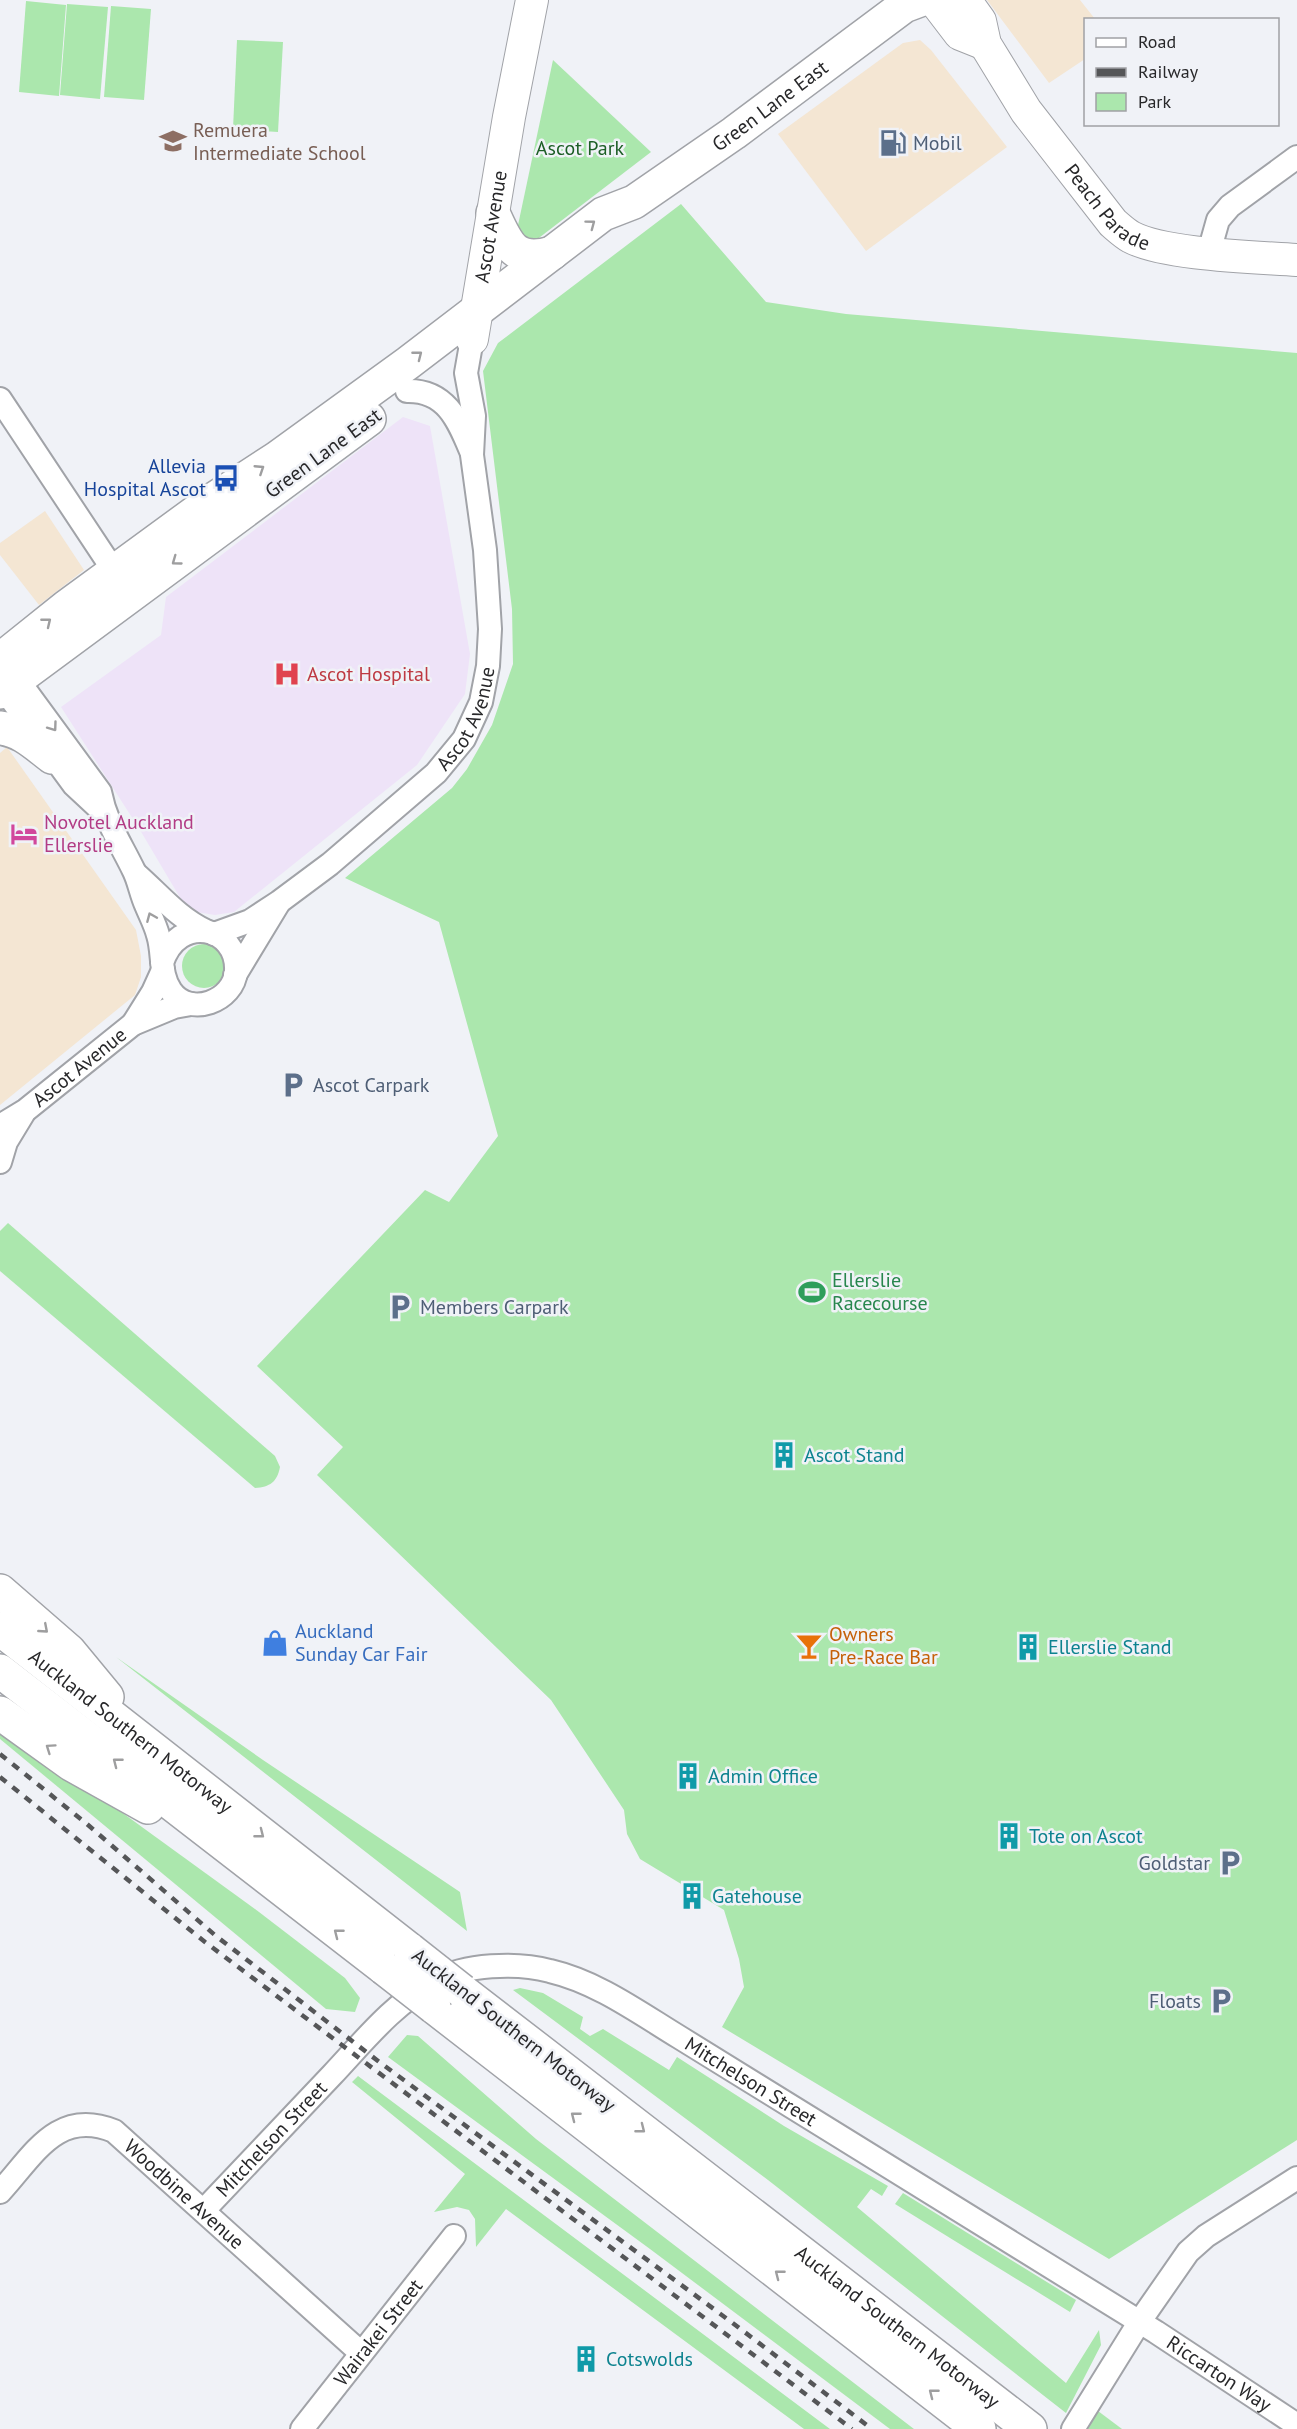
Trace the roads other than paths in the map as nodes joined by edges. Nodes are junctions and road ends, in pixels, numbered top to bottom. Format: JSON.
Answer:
{"nodes":[{"id":1,"x":532,"y":0,"type":"edge"},
{"id":2,"x":965,"y":0,"type":"edge"},
{"id":3,"x":916,"y":1,"type":"edge"},
{"id":4,"x":985,"y":44,"type":"junction"},
{"id":5,"x":1297,"y":157,"type":"edge"},
{"id":6,"x":634,"y":202,"type":"junction"},
{"id":7,"x":493,"y":213,"type":"junction"},
{"id":8,"x":1209,"y":252,"type":"junction"},
{"id":9,"x":552,"y":253,"type":"junction"},
{"id":10,"x":1297,"y":260,"type":"edge"},
{"id":11,"x":475,"y":324,"type":"junction"},
{"id":12,"x":407,"y":391,"type":"junction"},
{"id":13,"x":0,"y":399,"type":"edge"},
{"id":14,"x":472,"y":455,"type":"junction"},
{"id":15,"x":114,"y":571,"type":"junction"},
{"id":16,"x":4,"y":677,"type":"edge"},
{"id":17,"x":0,"y":728,"type":"edge"},
{"id":18,"x":52,"y":757,"type":"junction"},
{"id":19,"x":104,"y":813,"type":"junction"},
{"id":20,"x":135,"y":873,"type":"junction"},
{"id":21,"x":279,"y":902,"type":"junction"},
{"id":22,"x":210,"y":933,"type":"junction"},
{"id":23,"x":163,"y":967,"type":"junction"},
{"id":24,"x":236,"y":975,"type":"junction"},
{"id":25,"x":191,"y":1004,"type":"junction"},
{"id":26,"x":133,"y":1024,"type":"junction"},
{"id":27,"x":26,"y":1110,"type":"junction"},
{"id":28,"x":0,"y":1126,"type":"edge"},
{"id":29,"x":0,"y":1162,"type":"edge"},
{"id":30,"x":0,"y":1591,"type":"edge"},
{"id":31,"x":0,"y":1629,"type":"edge"},
{"id":32,"x":0,"y":1671,"type":"edge"},
{"id":33,"x":0,"y":1713,"type":"edge"},
{"id":34,"x":147,"y":1746,"type":"junction"},
{"id":35,"x":246,"y":1862,"type":"junction"},
{"id":36,"x":397,"y":1959,"type":"junction"},
{"id":37,"x":448,"y":1999,"type":"junction"},
{"id":38,"x":1297,"y":2178,"type":"edge"},
{"id":39,"x":0,"y":2192,"type":"edge"},
{"id":40,"x":204,"y":2210,"type":"junction"},
{"id":41,"x":454,"y":2236,"type":"dead end"},
{"id":42,"x":1140,"y":2321,"type":"junction"},
{"id":43,"x":361,"y":2353,"type":"junction"},
{"id":44,"x":1297,"y":2425,"type":"edge"},
{"id":45,"x":302,"y":2429,"type":"edge"},
{"id":46,"x":979,"y":2429,"type":"edge"},
{"id":47,"x":1030,"y":2429,"type":"edge"},
{"id":48,"x":1073,"y":2429,"type":"edge"}],
"edges":[{"from":1,"to":7,"type":"main road","name":"Ascot Avenue"},
{"from":2,"to":4,"type":"main road","name":"Peach Parade"},
{"from":3,"to":4,"type":"main road"},
{"from":3,"to":6,"type":"main road","name":"Green Lane East"},
{"from":4,"to":8,"type":"main road","name":"Peach Parade"},
{"from":5,"to":8,"type":"street"},
{"from":9,"to":6,"type":"main road","name":"Green Lane East","one_way":true},
{"from":6,"to":11,"type":"main road","name":"Green Lane East"},
{"from":7,"to":9,"type":"main road"},
{"from":7,"to":11,"type":"main road","name":"Ascot Avenue"},
{"from":8,"to":10,"type":"main road","name":"Peach Parade"},
{"from":9,"to":11,"type":"main road","name":"Green Lane East"},
{"from":11,"to":12,"type":"main road","name":"Green Lane East"},
{"from":11,"to":14,"type":"street","name":"Ascot Avenue"},
{"from":15,"to":11,"type":"main road","name":"Green Lane East","one_way":true},
{"from":12,"to":14,"type":"street","name":"Ascot Avenue"},
{"from":12,"to":16,"type":"main road","name":"Green Lane East","one_way":true},
{"from":13,"to":15,"type":"street"},
{"from":14,"to":21,"type":"street","name":"Ascot Avenue"},
{"from":16,"to":15,"type":"main road","name":"Green Lane East","one_way":true},
{"from":16,"to":18,"type":"street"},
{"from":16,"to":19,"type":"street","one_way":true},
{"from":17,"to":18,"type":"main road"},
{"from":18,"to":19,"type":"street"},
{"from":19,"to":20,"type":"street"},
{"from":20,"to":22,"type":"street"},
{"from":23,"to":20,"type":"street","one_way":true},
{"from":21,"to":22,"type":"street","name":"Ascot Avenue"},
{"from":21,"to":24,"type":"street","name":"Ascot Avenue"},
{"from":22,"to":23,"type":"street"},
{"from":22,"to":24,"type":"street"},
{"from":23,"to":25,"type":"street"},
{"from":23,"to":26,"type":"street","name":"Ascot Avenue"},
{"from":24,"to":25,"type":"street"},
{"from":25,"to":26,"type":"street","name":"Ascot Avenue"},
{"from":26,"to":27,"type":"street","name":"Ascot Avenue"},
{"from":27,"to":28,"type":"street","name":"Ascot Avenue"},
{"from":27,"to":29,"type":"street","name":"Ascot Avenue"},
{"from":30,"to":34,"type":"main road","one_way":true},
{"from":31,"to":34,"type":"main road","name":"Auckland Southern Motorway"},
{"from":35,"to":32,"type":"main road","name":"Auckland Southern Motorway","one_way":true},
{"from":35,"to":33,"type":"main road","one_way":true},
{"from":34,"to":36,"type":"main road","name":"Auckland Southern Motorway","one_way":true},
{"from":36,"to":35,"type":"main road","name":"Auckland Southern Motorway","one_way":true},
{"from":36,"to":37,"type":"main road","name":"Auckland Southern Motorway","bridge":true},
{"from":46,"to":37,"type":"main road","name":"Auckland Southern Motorway","one_way":true},
{"from":37,"to":47,"type":"main road","name":"Auckland Southern Motorway","one_way":true},
{"from":38,"to":42,"type":"street"},
{"from":39,"to":40,"type":"street","name":"Woodbine Avenue"},
{"from":40,"to":42,"type":"street","name":"Mitchelson Street"},
{"from":40,"to":43,"type":"street","name":"Woodbine Avenue"},
{"from":41,"to":43,"type":"street","name":"Wairakei Street"},
{"from":42,"to":44,"type":"street","name":"Riccarton Way"},
{"from":42,"to":48,"type":"street"},
{"from":43,"to":45,"type":"street","name":"Wairakei Street"}]}
